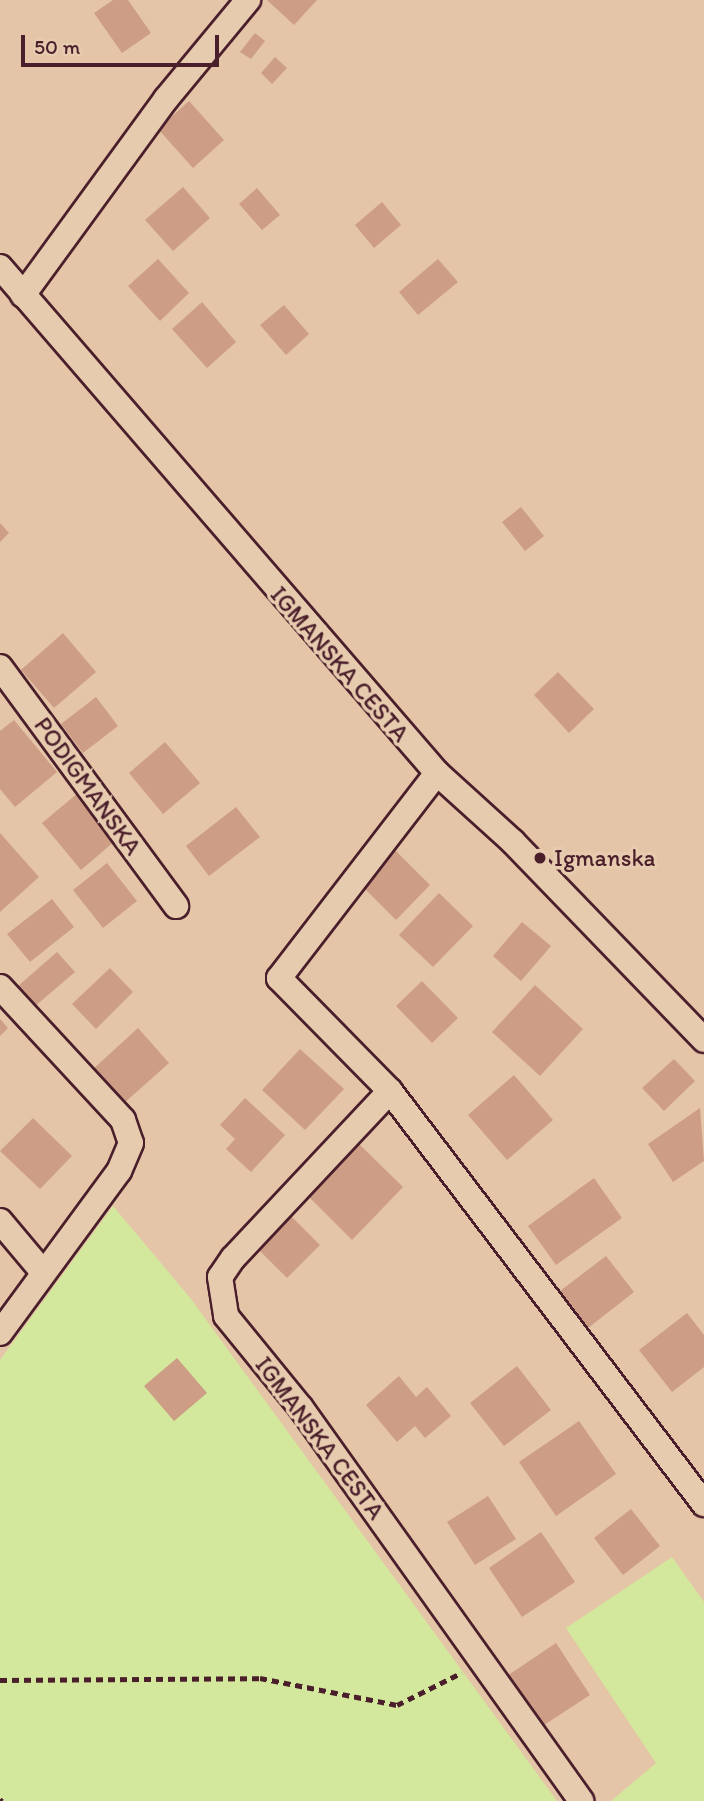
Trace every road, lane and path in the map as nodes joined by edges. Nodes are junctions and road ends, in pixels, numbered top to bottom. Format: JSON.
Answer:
{"nodes":[{"id":1,"x":248,"y":0,"type":"edge"},
{"id":2,"x":0,"y":267,"type":"edge"},
{"id":3,"x":23,"y":295,"type":"junction"},
{"id":4,"x":0,"y":667,"type":"edge"},
{"id":5,"x":437,"y":774,"type":"junction"},
{"id":6,"x":176,"y":906,"type":"dead end"},
{"id":7,"x":0,"y":987,"type":"edge"},
{"id":8,"x":704,"y":1040,"type":"edge"},
{"id":9,"x":390,"y":1091,"type":"junction"},
{"id":10,"x":0,"y":1221,"type":"edge"},
{"id":11,"x":42,"y":1272,"type":"junction"},
{"id":12,"x":0,"y":1333,"type":"edge"},
{"id":13,"x":704,"y":1504,"type":"edge"},
{"id":14,"x":482,"y":1661,"type":"junction"},
{"id":15,"x":0,"y":1680,"type":"edge"},
{"id":16,"x":581,"y":1801,"type":"edge"}],
"edges":[{"from":1,"to":3,"type":"street"},
{"from":2,"to":3,"type":"street","name":"IGMANSKA CESTA"},
{"from":3,"to":5,"type":"street","name":"IGMANSKA CESTA"},
{"from":4,"to":6,"type":"street","name":"PODIGMANSKA"},
{"from":5,"to":8,"type":"street","name":"IGMANSKA CESTA"},
{"from":5,"to":9,"type":"street"},
{"from":7,"to":11,"type":"street"},
{"from":9,"to":13,"type":"street"},
{"from":9,"to":14,"type":"street","name":"IGMANSKA CESTA"},
{"from":10,"to":11,"type":"street"},
{"from":11,"to":12,"type":"street"},
{"from":14,"to":15,"type":"path"},
{"from":14,"to":16,"type":"street","name":"IGMANSKA CESTA"}]}
